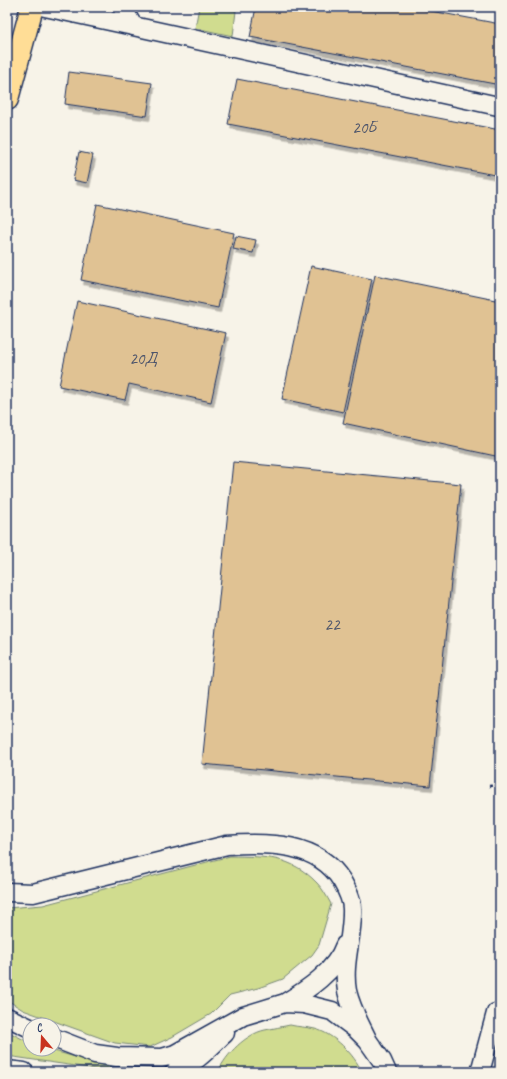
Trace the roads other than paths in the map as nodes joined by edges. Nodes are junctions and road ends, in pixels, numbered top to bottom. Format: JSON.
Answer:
{"nodes":[{"id":1,"x":32,"y":7,"type":"edge"},
{"id":2,"x":45,"y":7,"type":"edge"},
{"id":3,"x":122,"y":7,"type":"edge"},
{"id":4,"x":133,"y":26,"type":"junction"},
{"id":5,"x":7,"y":99,"type":"edge"},
{"id":6,"x":498,"y":106,"type":"dead end"},
{"id":7,"x":7,"y":892,"type":"edge"},
{"id":8,"x":351,"y":925,"type":"junction"},
{"id":9,"x":285,"y":1003,"type":"junction"},
{"id":10,"x":500,"y":1012,"type":"edge"},
{"id":11,"x":243,"y":1016,"type":"junction"},
{"id":12,"x":7,"y":1017,"type":"edge"},
{"id":13,"x":22,"y":1024,"type":"edge"},
{"id":14,"x":62,"y":1041,"type":"edge"},
{"id":15,"x":368,"y":1041,"type":"junction"},
{"id":16,"x":7,"y":1070,"type":"edge"},
{"id":17,"x":24,"y":1072,"type":"edge"},
{"id":18,"x":176,"y":1072,"type":"edge"},
{"id":19,"x":387,"y":1072,"type":"edge"},
{"id":20,"x":480,"y":1072,"type":"edge"}],
"edges":[{"from":1,"to":5,"type":"highway"},
{"from":2,"to":4,"type":"street"},
{"from":3,"to":4,"type":"street"},
{"from":4,"to":6,"type":"street"},
{"from":7,"to":8,"type":"street"},
{"from":8,"to":9,"type":"street"},
{"from":8,"to":15,"type":"street"},
{"from":9,"to":11,"type":"street"},
{"from":9,"to":15,"type":"street"},
{"from":10,"to":20,"type":"street"},
{"from":11,"to":14,"type":"street"},
{"from":11,"to":18,"type":"street"},
{"from":12,"to":13,"type":"street"},
{"from":15,"to":19,"type":"street"},
{"from":16,"to":17,"type":"street"}]}
